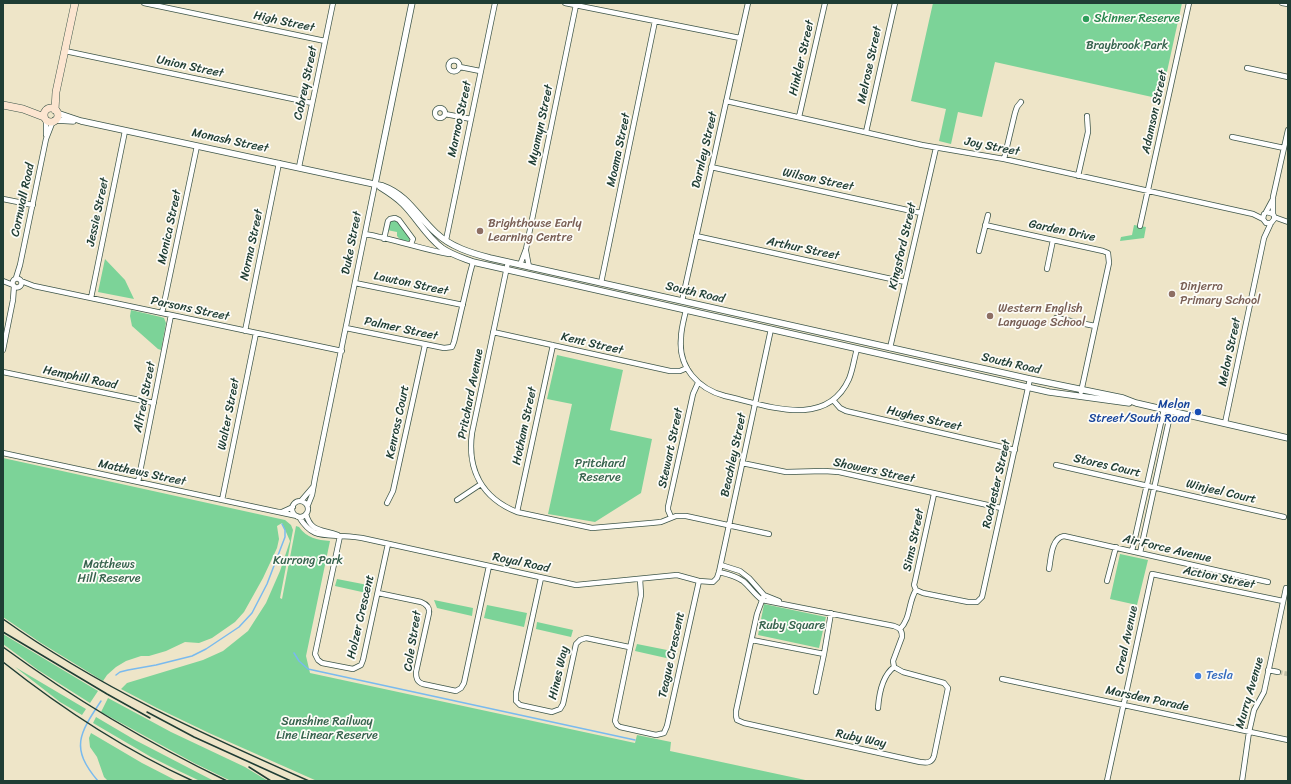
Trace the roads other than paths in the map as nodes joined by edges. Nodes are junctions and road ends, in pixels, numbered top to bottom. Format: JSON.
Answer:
{"nodes":[{"id":1,"x":75,"y":3,"type":"edge"},
{"id":2,"x":144,"y":3,"type":"edge"},
{"id":3,"x":333,"y":3,"type":"edge"},
{"id":4,"x":412,"y":3,"type":"edge"},
{"id":5,"x":495,"y":3,"type":"edge"},
{"id":6,"x":565,"y":3,"type":"edge"},
{"id":7,"x":748,"y":3,"type":"edge"},
{"id":8,"x":825,"y":3,"type":"edge"},
{"id":9,"x":895,"y":3,"type":"edge"},
{"id":10,"x":1188,"y":3,"type":"edge"},
{"id":11,"x":1282,"y":3,"type":"edge"},
{"id":12,"x":1288,"y":4,"type":"edge"},
{"id":13,"x":576,"y":5,"type":"junction"},
{"id":14,"x":656,"y":21,"type":"junction"},
{"id":15,"x":740,"y":38,"type":"junction"},
{"id":16,"x":326,"y":41,"type":"junction"},
{"id":17,"x":65,"y":51,"type":"junction"},
{"id":18,"x":460,"y":67,"type":"dead end"},
{"id":19,"x":1247,"y":68,"type":"dead end"},
{"id":20,"x":480,"y":71,"type":"junction"},
{"id":21,"x":1288,"y":77,"type":"edge"},
{"id":22,"x":726,"y":101,"type":"junction"},
{"id":23,"x":1021,"y":102,"type":"dead end"},
{"id":24,"x":312,"y":103,"type":"junction"},
{"id":25,"x":3,"y":105,"type":"edge"},
{"id":26,"x":445,"y":114,"type":"dead end"},
{"id":27,"x":51,"y":115,"type":"junction"},
{"id":28,"x":1088,"y":116,"type":"dead end"},
{"id":29,"x":800,"y":117,"type":"junction"},
{"id":30,"x":470,"y":119,"type":"junction"},
{"id":31,"x":1288,"y":130,"type":"edge"},
{"id":32,"x":125,"y":131,"type":"junction"},
{"id":33,"x":866,"y":132,"type":"junction"},
{"id":34,"x":1232,"y":137,"type":"dead end"},
{"id":35,"x":46,"y":139,"type":"junction"},
{"id":36,"x":197,"y":146,"type":"junction"},
{"id":37,"x":936,"y":148,"type":"junction"},
{"id":38,"x":1284,"y":148,"type":"junction"},
{"id":39,"x":1004,"y":159,"type":"junction"},
{"id":40,"x":279,"y":163,"type":"junction"},
{"id":41,"x":299,"y":167,"type":"junction"},
{"id":42,"x":711,"y":167,"type":"junction"},
{"id":43,"x":1078,"y":176,"type":"junction"},
{"id":44,"x":375,"y":184,"type":"junction"},
{"id":45,"x":1147,"y":191,"type":"junction"},
{"id":46,"x":1273,"y":197,"type":"junction"},
{"id":47,"x":3,"y":199,"type":"edge"},
{"id":48,"x":32,"y":205,"type":"junction"},
{"id":49,"x":921,"y":213,"type":"junction"},
{"id":50,"x":988,"y":215,"type":"dead end"},
{"id":51,"x":1264,"y":217,"type":"junction"},
{"id":52,"x":1273,"y":219,"type":"junction"},
{"id":53,"x":1288,"y":222,"type":"edge"},
{"id":54,"x":985,"y":225,"type":"junction"},
{"id":55,"x":1140,"y":226,"type":"dead end"},
{"id":56,"x":365,"y":234,"type":"junction"},
{"id":57,"x":696,"y":236,"type":"junction"},
{"id":58,"x":1264,"y":238,"type":"junction"},
{"id":59,"x":384,"y":239,"type":"junction"},
{"id":60,"x":446,"y":240,"type":"junction"},
{"id":61,"x":1054,"y":240,"type":"junction"},
{"id":62,"x":411,"y":244,"type":"junction"},
{"id":63,"x":526,"y":249,"type":"junction"},
{"id":64,"x":979,"y":251,"type":"dead end"},
{"id":65,"x":453,"y":254,"type":"junction"},
{"id":66,"x":474,"y":262,"type":"junction"},
{"id":67,"x":508,"y":262,"type":"junction"},
{"id":68,"x":520,"y":265,"type":"junction"},
{"id":69,"x":528,"y":267,"type":"junction"},
{"id":70,"x":1047,"y":269,"type":"dead end"},
{"id":71,"x":506,"y":270,"type":"junction"},
{"id":72,"x":3,"y":280,"type":"edge"},
{"id":73,"x":905,"y":282,"type":"junction"},
{"id":74,"x":17,"y":283,"type":"junction"},
{"id":75,"x":355,"y":283,"type":"junction"},
{"id":76,"x":601,"y":283,"type":"junction"},
{"id":77,"x":91,"y":298,"type":"junction"},
{"id":78,"x":682,"y":301,"type":"junction"},
{"id":79,"x":463,"y":305,"type":"junction"},
{"id":80,"x":686,"y":310,"type":"junction"},
{"id":81,"x":162,"y":313,"type":"junction"},
{"id":82,"x":171,"y":315,"type":"junction"},
{"id":83,"x":1056,"y":318,"type":"dead end"},
{"id":84,"x":771,"y":322,"type":"junction"},
{"id":85,"x":1095,"y":326,"type":"junction"},
{"id":86,"x":346,"y":328,"type":"junction"},
{"id":87,"x":771,"y":330,"type":"junction"},
{"id":88,"x":245,"y":331,"type":"junction"},
{"id":89,"x":493,"y":332,"type":"junction"},
{"id":90,"x":256,"y":333,"type":"junction"},
{"id":91,"x":425,"y":345,"type":"junction"},
{"id":92,"x":553,"y":345,"type":"junction"},
{"id":93,"x":890,"y":348,"type":"junction"},
{"id":94,"x":857,"y":349,"type":"junction"},
{"id":95,"x":3,"y":350,"type":"edge"},
{"id":96,"x":342,"y":351,"type":"junction"},
{"id":97,"x":889,"y":356,"type":"junction"},
{"id":98,"x":687,"y":368,"type":"junction"},
{"id":99,"x":3,"y":372,"type":"edge"},
{"id":100,"x":1030,"y":380,"type":"junction"},
{"id":101,"x":698,"y":383,"type":"junction"},
{"id":102,"x":1028,"y":388,"type":"junction"},
{"id":103,"x":1081,"y":390,"type":"junction"},
{"id":104,"x":1079,"y":397,"type":"junction"},
{"id":105,"x":833,"y":400,"type":"junction"},
{"id":106,"x":154,"y":403,"type":"junction"},
{"id":107,"x":755,"y":403,"type":"junction"},
{"id":108,"x":1136,"y":403,"type":"junction"},
{"id":109,"x":1164,"y":409,"type":"junction"},
{"id":110,"x":1171,"y":411,"type":"junction"},
{"id":111,"x":1224,"y":423,"type":"junction"},
{"id":112,"x":1288,"y":438,"type":"edge"},
{"id":113,"x":1015,"y":450,"type":"junction"},
{"id":114,"x":3,"y":453,"type":"edge"},
{"id":115,"x":742,"y":463,"type":"junction"},
{"id":116,"x":1056,"y":465,"type":"dead end"},
{"id":117,"x":138,"y":482,"type":"junction"},
{"id":118,"x":481,"y":484,"type":"junction"},
{"id":119,"x":1147,"y":486,"type":"junction"},
{"id":120,"x":313,"y":487,"type":"junction"},
{"id":121,"x":1154,"y":487,"type":"junction"},
{"id":122,"x":934,"y":494,"type":"junction"},
{"id":123,"x":222,"y":500,"type":"junction"},
{"id":124,"x":457,"y":500,"type":"dead end"},
{"id":125,"x":301,"y":501,"type":"junction"},
{"id":126,"x":387,"y":504,"type":"dead end"},
{"id":127,"x":308,"y":505,"type":"junction"},
{"id":128,"x":293,"y":507,"type":"junction"},
{"id":129,"x":1001,"y":508,"type":"junction"},
{"id":130,"x":277,"y":511,"type":"junction"},
{"id":131,"x":517,"y":512,"type":"junction"},
{"id":132,"x":306,"y":514,"type":"junction"},
{"id":133,"x":298,"y":516,"type":"junction"},
{"id":134,"x":671,"y":517,"type":"junction"},
{"id":135,"x":1284,"y":517,"type":"dead end"},
{"id":136,"x":729,"y":525,"type":"junction"},
{"id":137,"x":768,"y":534,"type":"dead end"},
{"id":138,"x":340,"y":536,"type":"junction"},
{"id":139,"x":388,"y":544,"type":"junction"},
{"id":140,"x":1116,"y":547,"type":"junction"},
{"id":141,"x":1132,"y":551,"type":"junction"},
{"id":142,"x":1140,"y":553,"type":"junction"},
{"id":143,"x":721,"y":565,"type":"junction"},
{"id":144,"x":488,"y":566,"type":"junction"},
{"id":145,"x":1049,"y":569,"type":"dead end"},
{"id":146,"x":719,"y":572,"type":"junction"},
{"id":147,"x":1152,"y":574,"type":"joint"},
{"id":148,"x":541,"y":578,"type":"junction"},
{"id":149,"x":749,"y":578,"type":"junction"},
{"id":150,"x":640,"y":579,"type":"junction"},
{"id":151,"x":699,"y":581,"type":"junction"},
{"id":152,"x":1108,"y":581,"type":"dead end"},
{"id":153,"x":713,"y":582,"type":"joint"},
{"id":154,"x":744,"y":582,"type":"junction"},
{"id":155,"x":1268,"y":582,"type":"dead end"},
{"id":156,"x":1286,"y":588,"type":"dead end"},
{"id":157,"x":916,"y":590,"type":"junction"},
{"id":158,"x":378,"y":593,"type":"junction"},
{"id":159,"x":763,"y":597,"type":"junction"},
{"id":160,"x":1283,"y":601,"type":"junction"},
{"id":161,"x":1281,"y":609,"type":"junction"},
{"id":162,"x":1288,"y":611,"type":"edge"},
{"id":163,"x":831,"y":613,"type":"junction"},
{"id":164,"x":900,"y":629,"type":"junction"},
{"id":165,"x":752,"y":640,"type":"junction"},
{"id":166,"x":630,"y":647,"type":"junction"},
{"id":167,"x":824,"y":654,"type":"junction"},
{"id":168,"x":894,"y":667,"type":"junction"},
{"id":169,"x":1268,"y":670,"type":"junction"},
{"id":170,"x":1278,"y":672,"type":"tunnel mouth"},
{"id":171,"x":1002,"y":679,"type":"dead end"},
{"id":172,"x":816,"y":692,"type":"dead end"},
{"id":173,"x":1123,"y":704,"type":"junction"},
{"id":174,"x":878,"y":708,"type":"dead end"},
{"id":175,"x":1249,"y":732,"type":"junction"},
{"id":176,"x":1288,"y":740,"type":"edge"},
{"id":177,"x":1106,"y":781,"type":"edge"},
{"id":178,"x":1242,"y":781,"type":"edge"}],
"edges":[{"from":1,"to":17,"type":"main road","name":"Cornwall Road"},
{"from":2,"to":16,"type":"street","name":"High Street"},
{"from":3,"to":16,"type":"street","name":"Cobrey Street"},
{"from":4,"to":44,"type":"street","name":"Duke Street"},
{"from":5,"to":20,"type":"street","name":"Marnoo Street"},
{"from":6,"to":13,"type":"street"},
{"from":7,"to":15,"type":"street","name":"Darnley Street"},
{"from":8,"to":29,"type":"street","name":"Hinkler Street"},
{"from":9,"to":33,"type":"street","name":"Melrose Street"},
{"from":10,"to":45,"type":"street","name":"Adamson Street"},
{"from":11,"to":12,"type":"street"},
{"from":13,"to":14,"type":"street"},
{"from":13,"to":63,"type":"street","name":"Myamyn Street"},
{"from":14,"to":15,"type":"street"},
{"from":14,"to":76,"type":"street","name":"Moama Street"},
{"from":15,"to":22,"type":"street","name":"Darnley Street"},
{"from":16,"to":24,"type":"street","name":"Cobrey Street"},
{"from":17,"to":24,"type":"street","name":"Union Street"},
{"from":17,"to":27,"type":"main road","name":"Cornwall Road"},
{"from":18,"to":20,"type":"street"},
{"from":19,"to":21,"type":"street"},
{"from":20,"to":30,"type":"street","name":"Marnoo Street"},
{"from":22,"to":29,"type":"street","name":"Joy Street"},
{"from":22,"to":42,"type":"street","name":"Darnley Street"},
{"from":23,"to":39,"type":"street"},
{"from":24,"to":41,"type":"street","name":"Cobrey Street"},
{"from":25,"to":27,"type":"main road","name":"Monash Street"},
{"from":26,"to":30,"type":"street"},
{"from":27,"to":32,"type":"street","name":"Monash Street"},
{"from":27,"to":35,"type":"street","name":"Cornwall Road"},
{"from":27,"to":35,"type":"street","name":"Cornwall Road"},
{"from":28,"to":43,"type":"street"},
{"from":29,"to":33,"type":"street","name":"Joy Street"},
{"from":30,"to":60,"type":"street","name":"Marnoo Street"},
{"from":31,"to":38,"type":"street","name":"Melon Street"},
{"from":32,"to":36,"type":"street","name":"Monash Street"},
{"from":32,"to":77,"type":"street","name":"Jessie Street"},
{"from":33,"to":37,"type":"street","name":"Joy Street"},
{"from":34,"to":38,"type":"street"},
{"from":35,"to":48,"type":"street","name":"Cornwall Road"},
{"from":36,"to":40,"type":"street","name":"Monash Street"},
{"from":36,"to":81,"type":"street","name":"Monica Street"},
{"from":37,"to":39,"type":"street","name":"Joy Street"},
{"from":37,"to":49,"type":"street","name":"Kingsford Street"},
{"from":38,"to":46,"type":"street","name":"Melon Street"},
{"from":39,"to":43,"type":"street","name":"Joy Street"},
{"from":40,"to":41,"type":"street","name":"Monash Street"},
{"from":40,"to":88,"type":"street","name":"Norma Street"},
{"from":41,"to":44,"type":"street","name":"Monash Street"},
{"from":42,"to":49,"type":"street","name":"Wilson Street"},
{"from":42,"to":57,"type":"street","name":"Darnley Street"},
{"from":43,"to":45,"type":"street","name":"Joy Street"},
{"from":44,"to":56,"type":"street","name":"Duke Street"},
{"from":44,"to":60,"type":"street","name":"South Road"},
{"from":44,"to":65,"type":"street","name":"South Road"},
{"from":45,"to":51,"type":"street","name":"Joy Street"},
{"from":45,"to":55,"type":"street","name":"Adamson Street"},
{"from":46,"to":51,"type":"street","name":"Melon Street"},
{"from":46,"to":52,"type":"street","name":"Melon Street"},
{"from":47,"to":48,"type":"street"},
{"from":48,"to":74,"type":"street","name":"Cornwall Road"},
{"from":49,"to":73,"type":"street","name":"Kingsford Street"},
{"from":50,"to":54,"type":"street"},
{"from":51,"to":52,"type":"street"},
{"from":51,"to":52,"type":"street"},
{"from":51,"to":58,"type":"street","name":"Melon Street"},
{"from":52,"to":53,"type":"street"},
{"from":52,"to":58,"type":"street","name":"Melon Street"},
{"from":54,"to":61,"type":"street","name":"Garden Drive"},
{"from":54,"to":64,"type":"street"},
{"from":56,"to":59,"type":"street","name":"South Road"},
{"from":56,"to":75,"type":"street","name":"Duke Street"},
{"from":57,"to":73,"type":"street","name":"Arthur Street"},
{"from":57,"to":78,"type":"street","name":"Darnley Street"},
{"from":58,"to":111,"type":"street","name":"Melon Street"},
{"from":59,"to":62,"type":"street","name":"South Road"},
{"from":59,"to":62,"type":"street"},
{"from":60,"to":67,"type":"street","name":"South Road"},
{"from":61,"to":70,"type":"street"},
{"from":61,"to":85,"type":"street","name":"Garden Drive"},
{"from":62,"to":65,"type":"street","name":"South Road"},
{"from":63,"to":68,"type":"street","name":"Myamyn Street"},
{"from":63,"to":69,"type":"street","name":"Myamyn Street"},
{"from":65,"to":66,"type":"street","name":"South Road"},
{"from":66,"to":71,"type":"street","name":"South Road"},
{"from":66,"to":79,"type":"street"},
{"from":67,"to":68,"type":"street","name":"South Road"},
{"from":67,"to":71,"type":"street","name":"Pritchard Avenue"},
{"from":68,"to":69,"type":"street","name":"South Road"},
{"from":69,"to":76,"type":"street","name":"South Road"},
{"from":71,"to":80,"type":"street","name":"South Road"},
{"from":71,"to":89,"type":"street","name":"Pritchard Avenue"},
{"from":72,"to":74,"type":"street","name":"Parsons Street"},
{"from":73,"to":93,"type":"street","name":"Kingsford Street"},
{"from":74,"to":77,"type":"street","name":"Parsons Street"},
{"from":74,"to":95,"type":"street","name":"Cornwall Road"},
{"from":75,"to":79,"type":"street","name":"Lawton Street"},
{"from":75,"to":86,"type":"street","name":"Duke Street"},
{"from":76,"to":78,"type":"street","name":"South Road"},
{"from":77,"to":81,"type":"street","name":"Parsons Street"},
{"from":78,"to":80,"type":"street"},
{"from":78,"to":84,"type":"street","name":"South Road"},
{"from":79,"to":91,"type":"street","name":"Palmer Street"},
{"from":80,"to":87,"type":"street","name":"South Road"},
{"from":80,"to":98,"type":"street"},
{"from":81,"to":82,"type":"street","name":"Parsons Street"},
{"from":82,"to":88,"type":"street","name":"Parsons Street"},
{"from":82,"to":106,"type":"street","name":"Alfred Street"},
{"from":83,"to":85,"type":"street"},
{"from":84,"to":87,"type":"street"},
{"from":84,"to":93,"type":"street","name":"South Road"},
{"from":85,"to":103,"type":"street","name":"Garden Drive"},
{"from":86,"to":91,"type":"street","name":"Palmer Street"},
{"from":86,"to":96,"type":"street","name":"Duke Street"},
{"from":87,"to":94,"type":"street","name":"South Road"},
{"from":87,"to":107,"type":"street","name":"Beachley Street"},
{"from":88,"to":90,"type":"street","name":"Parsons Street"},
{"from":89,"to":92,"type":"street","name":"Kent Street"},
{"from":89,"to":118,"type":"street","name":"Pritchard Avenue"},
{"from":90,"to":96,"type":"street","name":"Parsons Street"},
{"from":90,"to":123,"type":"street","name":"Walter Street"},
{"from":91,"to":126,"type":"street","name":"Kenross Court"},
{"from":92,"to":98,"type":"street","name":"Kent Street"},
{"from":92,"to":131,"type":"street","name":"Hotham Street"},
{"from":93,"to":97,"type":"street"},
{"from":93,"to":100,"type":"street","name":"South Road"},
{"from":94,"to":97,"type":"street","name":"South Road"},
{"from":94,"to":105,"type":"street"},
{"from":96,"to":120,"type":"street","name":"Duke Street"},
{"from":97,"to":102,"type":"street","name":"South Road"},
{"from":98,"to":101,"type":"street"},
{"from":99,"to":106,"type":"street","name":"Hemphill Road"},
{"from":100,"to":102,"type":"street","name":"Rochester Street"},
{"from":100,"to":103,"type":"street","name":"South Road"},
{"from":101,"to":107,"type":"street"},
{"from":101,"to":134,"type":"street","name":"Stewart Street"},
{"from":102,"to":104,"type":"street","name":"South Road"},
{"from":102,"to":113,"type":"street","name":"Rochester Street"},
{"from":103,"to":104,"type":"street","name":"Garden Drive"},
{"from":103,"to":108,"type":"street","name":"South Road"},
{"from":104,"to":108,"type":"street","name":"South Road"},
{"from":105,"to":107,"type":"street"},
{"from":105,"to":113,"type":"street","name":"Hughes Street"},
{"from":106,"to":117,"type":"street","name":"Alfred Street"},
{"from":107,"to":115,"type":"street","name":"Beachley Street"},
{"from":108,"to":109,"type":"street","name":"South Road"},
{"from":109,"to":110,"type":"street","name":"South Road"},
{"from":109,"to":119,"type":"street"},
{"from":110,"to":111,"type":"street","name":"South Road"},
{"from":110,"to":121,"type":"street"},
{"from":111,"to":112,"type":"street","name":"South Road"},
{"from":113,"to":129,"type":"street","name":"Rochester Street"},
{"from":114,"to":117,"type":"street","name":"Matthews Street"},
{"from":115,"to":122,"type":"street","name":"Showers Street"},
{"from":115,"to":136,"type":"street","name":"Beachley Street"},
{"from":116,"to":119,"type":"street","name":"Stores Court"},
{"from":117,"to":123,"type":"street","name":"Matthews Street"},
{"from":118,"to":124,"type":"street"},
{"from":118,"to":131,"type":"street","name":"Pritchard Avenue"},
{"from":119,"to":121,"type":"street","name":"Stores Court"},
{"from":119,"to":141,"type":"street"},
{"from":120,"to":125,"type":"street","name":"Duke Street"},
{"from":120,"to":127,"type":"street","name":"Duke Street"},
{"from":121,"to":135,"type":"street","name":"Winjeel Court"},
{"from":121,"to":142,"type":"street"},
{"from":122,"to":129,"type":"street","name":"Showers Street"},
{"from":122,"to":157,"type":"street","name":"Sims Street"},
{"from":123,"to":130,"type":"street","name":"Matthews Street"},
{"from":125,"to":127,"type":"street"},
{"from":125,"to":128,"type":"street"},
{"from":127,"to":132,"type":"street"},
{"from":128,"to":130,"type":"street","name":"Matthews Street"},
{"from":128,"to":133,"type":"street"},
{"from":129,"to":157,"type":"street","name":"Rochester Street"},
{"from":130,"to":133,"type":"street","name":"Matthews Street"},
{"from":131,"to":134,"type":"street","name":"Pritchard Avenue"},
{"from":132,"to":133,"type":"street"},
{"from":132,"to":138,"type":"street","name":"Royal Road"},
{"from":133,"to":138,"type":"street","name":"Royal Road"},
{"from":134,"to":136,"type":"street","name":"Pritchard Avenue"},
{"from":136,"to":137,"type":"street","name":"Pritchard Avenue"},
{"from":136,"to":143,"type":"street","name":"Beachley Street"},
{"from":138,"to":139,"type":"street","name":"Royal Road"},
{"from":138,"to":158,"type":"street","name":"Holzer Crescent"},
{"from":139,"to":144,"type":"street","name":"Royal Road"},
{"from":139,"to":158,"type":"street","name":"Holzer Crescent"},
{"from":140,"to":141,"type":"street","name":"Air Force Avenue"},
{"from":140,"to":145,"type":"street","name":"Air Force Avenue"},
{"from":140,"to":152,"type":"street"},
{"from":141,"to":142,"type":"street","name":"Air Force Avenue"},
{"from":142,"to":155,"type":"street","name":"Air Force Avenue"},
{"from":143,"to":146,"type":"street","name":"Beachley Street"},
{"from":143,"to":149,"type":"street"},
{"from":144,"to":148,"type":"street","name":"Royal Road"},
{"from":144,"to":158,"type":"street","name":"Cole Street"},
{"from":146,"to":153,"type":"street","name":"Beachley Street"},
{"from":146,"to":154,"type":"street"},
{"from":147,"to":160,"type":"street","name":"Action Street"},
{"from":147,"to":173,"type":"street","name":"Creal Avenue"},
{"from":148,"to":150,"type":"street","name":"Royal Road"},
{"from":148,"to":166,"type":"street","name":"Hines Way"},
{"from":149,"to":154,"type":"street"},
{"from":149,"to":159,"type":"street"},
{"from":150,"to":151,"type":"street","name":"Royal Road"},
{"from":150,"to":166,"type":"street"},
{"from":151,"to":153,"type":"street","name":"Royal Road"},
{"from":151,"to":166,"type":"street","name":"Teague Crescent"},
{"from":154,"to":159,"type":"street"},
{"from":156,"to":160,"type":"street","name":"Murry Avenue"},
{"from":157,"to":164,"type":"street"},
{"from":159,"to":163,"type":"street"},
{"from":159,"to":165,"type":"street","name":"Ruby Way"},
{"from":160,"to":161,"type":"street","name":"Murry Avenue"},
{"from":161,"to":162,"type":"street"},
{"from":161,"to":169,"type":"street","name":"Murry Avenue"},
{"from":163,"to":164,"type":"street"},
{"from":163,"to":167,"type":"street"},
{"from":164,"to":168,"type":"street"},
{"from":165,"to":167,"type":"street"},
{"from":165,"to":168,"type":"street","name":"Ruby Way"},
{"from":167,"to":172,"type":"street"},
{"from":168,"to":174,"type":"street"},
{"from":169,"to":170,"type":"street"},
{"from":169,"to":175,"type":"street","name":"Murry Avenue"},
{"from":171,"to":173,"type":"street","name":"Marsden Parade"},
{"from":173,"to":175,"type":"street","name":"Marsden Parade"},
{"from":173,"to":177,"type":"street","name":"Creal Avenue"},
{"from":175,"to":176,"type":"street","name":"Marsden Parade"},
{"from":175,"to":178,"type":"street","name":"Murry Avenue"}]}
